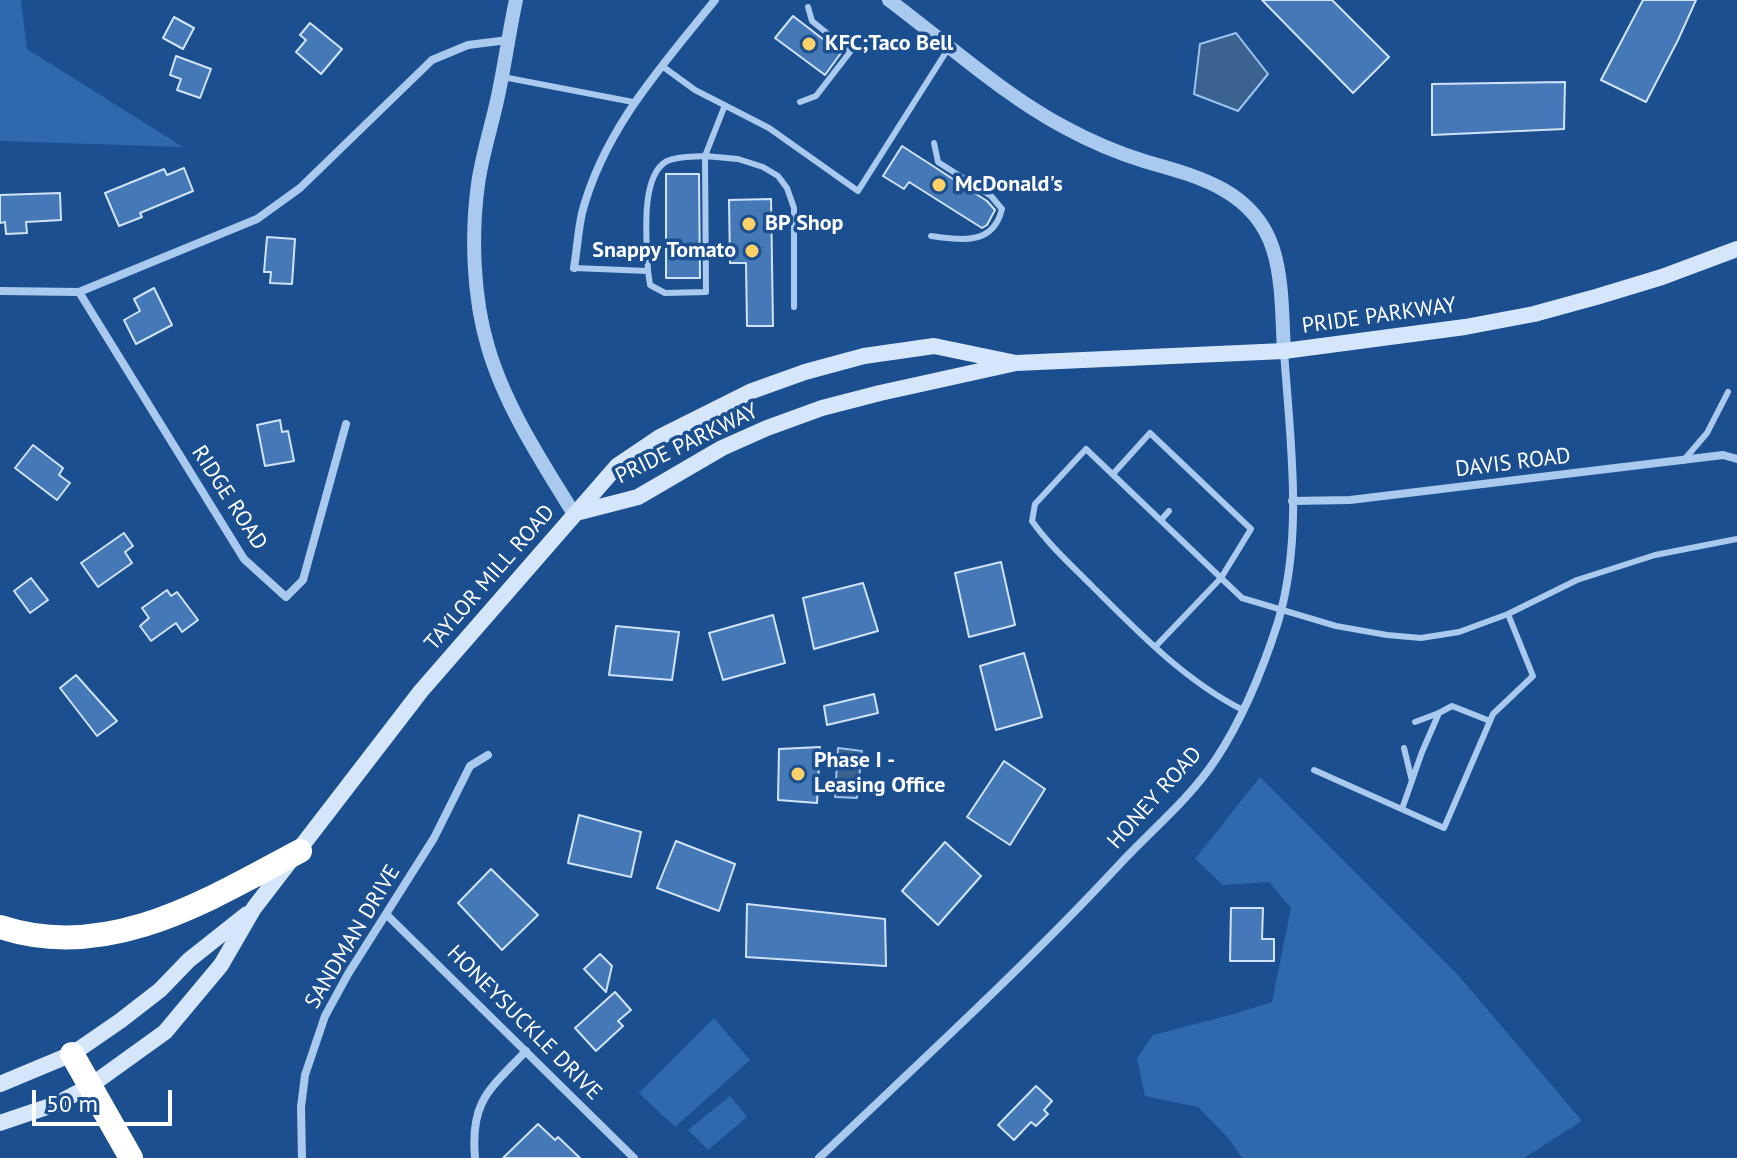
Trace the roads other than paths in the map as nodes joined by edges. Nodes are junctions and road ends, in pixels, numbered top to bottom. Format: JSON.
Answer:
{"nodes":[{"id":1,"x":516,"y":0,"type":"edge"},
{"id":2,"x":715,"y":0,"type":"edge"},
{"id":3,"x":889,"y":0,"type":"edge"},
{"id":4,"x":808,"y":7,"type":"dead end"},
{"id":5,"x":508,"y":40,"type":"junction"},
{"id":6,"x":950,"y":46,"type":"junction"},
{"id":7,"x":662,"y":66,"type":"junction"},
{"id":8,"x":502,"y":77,"type":"junction"},
{"id":9,"x":633,"y":102,"type":"junction"},
{"id":10,"x":800,"y":102,"type":"dead end"},
{"id":11,"x":725,"y":105,"type":"junction"},
{"id":12,"x":934,"y":143,"type":"dead end"},
{"id":13,"x":705,"y":156,"type":"junction"},
{"id":14,"x":931,"y":236,"type":"dead end"},
{"id":15,"x":1737,"y":249,"type":"edge"},
{"id":16,"x":574,"y":268,"type":"joint"},
{"id":17,"x":648,"y":271,"type":"junction"},
{"id":18,"x":0,"y":291,"type":"edge"},
{"id":19,"x":79,"y":292,"type":"junction"},
{"id":20,"x":794,"y":307,"type":"dead end"},
{"id":21,"x":1284,"y":351,"type":"junction"},
{"id":22,"x":1016,"y":363,"type":"junction"},
{"id":23,"x":1728,"y":392,"type":"dead end"},
{"id":24,"x":346,"y":424,"type":"dead end"},
{"id":25,"x":1737,"y":459,"type":"edge"},
{"id":26,"x":1683,"y":461,"type":"junction"},
{"id":27,"x":1113,"y":474,"type":"junction"},
{"id":28,"x":1200,"y":480,"type":"junction"},
{"id":29,"x":1143,"y":486,"type":"dead end"},
{"id":30,"x":1194,"y":486,"type":"dead end"},
{"id":31,"x":1135,"y":495,"type":"junction"},
{"id":32,"x":1292,"y":501,"type":"junction"},
{"id":33,"x":1225,"y":503,"type":"junction"},
{"id":34,"x":1219,"y":509,"type":"dead end"},
{"id":35,"x":1169,"y":511,"type":"dead end"},
{"id":36,"x":574,"y":514,"type":"junction"},
{"id":37,"x":1161,"y":520,"type":"junction"},
{"id":38,"x":1194,"y":536,"type":"dead end"},
{"id":39,"x":1737,"y":539,"type":"edge"},
{"id":40,"x":1186,"y":544,"type":"junction"},
{"id":41,"x":1221,"y":578,"type":"junction"},
{"id":42,"x":1280,"y":611,"type":"junction"},
{"id":43,"x":1508,"y":614,"type":"junction"},
{"id":44,"x":1156,"y":646,"type":"junction"},
{"id":45,"x":1243,"y":710,"type":"junction"},
{"id":46,"x":1439,"y":713,"type":"junction"},
{"id":47,"x":1490,"y":721,"type":"junction"},
{"id":48,"x":1415,"y":722,"type":"dead end"},
{"id":49,"x":1404,"y":748,"type":"dead end"},
{"id":50,"x":488,"y":755,"type":"dead end"},
{"id":51,"x":1314,"y":770,"type":"dead end"},
{"id":52,"x":1412,"y":781,"type":"junction"},
{"id":53,"x":1402,"y":809,"type":"junction"},
{"id":54,"x":300,"y":851,"type":"junction"},
{"id":55,"x":254,"y":908,"type":"junction"},
{"id":56,"x":387,"y":915,"type":"junction"},
{"id":57,"x":0,"y":927,"type":"edge"},
{"id":58,"x":526,"y":1051,"type":"junction"},
{"id":59,"x":72,"y":1054,"type":"junction"},
{"id":60,"x":0,"y":1084,"type":"edge"},
{"id":61,"x":90,"y":1086,"type":"junction"},
{"id":62,"x":0,"y":1123,"type":"edge"},
{"id":63,"x":131,"y":1158,"type":"edge"},
{"id":64,"x":302,"y":1158,"type":"edge"},
{"id":65,"x":475,"y":1158,"type":"edge"},
{"id":66,"x":634,"y":1158,"type":"edge"},
{"id":67,"x":819,"y":1158,"type":"edge"}],
"edges":[{"from":1,"to":5,"type":"street","name":"TAYLOR MILL ROAD"},
{"from":2,"to":7,"type":"street"},
{"from":3,"to":6,"type":"street"},
{"from":4,"to":10,"type":"lane"},
{"from":5,"to":8,"type":"street","name":"TAYLOR MILL ROAD"},
{"from":5,"to":19,"type":"street"},
{"from":6,"to":11,"type":"lane"},
{"from":6,"to":21,"type":"street"},
{"from":7,"to":9,"type":"street"},
{"from":7,"to":11,"type":"lane"},
{"from":8,"to":9,"type":"lane"},
{"from":8,"to":36,"type":"street","name":"TAYLOR MILL ROAD"},
{"from":9,"to":16,"type":"street"},
{"from":11,"to":13,"type":"lane"},
{"from":12,"to":14,"type":"lane"},
{"from":13,"to":17,"type":"lane"},
{"from":13,"to":17,"type":"lane"},
{"from":13,"to":20,"type":"lane"},
{"from":15,"to":21,"type":"main road","name":"PRIDE PARKWAY"},
{"from":16,"to":17,"type":"lane"},
{"from":18,"to":19,"type":"street"},
{"from":19,"to":24,"type":"street","name":"RIDGE ROAD"},
{"from":21,"to":22,"type":"main road","name":"PRIDE PARKWAY"},
{"from":21,"to":32,"type":"street","name":"HONEY ROAD"},
{"from":22,"to":36,"type":"main road","name":"PRIDE PARKWAY"},
{"from":22,"to":36,"type":"main road","name":"PRIDE PARKWAY"},
{"from":23,"to":26,"type":"lane"},
{"from":25,"to":26,"type":"street","name":"DAVIS ROAD"},
{"from":26,"to":32,"type":"street","name":"DAVIS ROAD"},
{"from":27,"to":28,"type":"lane"},
{"from":27,"to":31,"type":"lane"},
{"from":27,"to":44,"type":"lane"},
{"from":28,"to":30,"type":"lane"},
{"from":28,"to":33,"type":"lane"},
{"from":29,"to":31,"type":"lane"},
{"from":31,"to":37,"type":"lane"},
{"from":32,"to":42,"type":"street","name":"HONEY ROAD"},
{"from":33,"to":34,"type":"lane"},
{"from":33,"to":41,"type":"lane"},
{"from":35,"to":37,"type":"lane"},
{"from":36,"to":54,"type":"main road","name":"TAYLOR MILL ROAD"},
{"from":37,"to":40,"type":"lane"},
{"from":38,"to":40,"type":"lane"},
{"from":39,"to":43,"type":"lane"},
{"from":40,"to":41,"type":"lane"},
{"from":41,"to":42,"type":"lane"},
{"from":41,"to":44,"type":"lane"},
{"from":42,"to":43,"type":"lane"},
{"from":42,"to":45,"type":"street","name":"HONEY ROAD"},
{"from":43,"to":47,"type":"lane"},
{"from":44,"to":45,"type":"lane"},
{"from":45,"to":67,"type":"street","name":"HONEY ROAD"},
{"from":46,"to":47,"type":"lane"},
{"from":46,"to":48,"type":"lane"},
{"from":46,"to":52,"type":"lane"},
{"from":47,"to":53,"type":"lane"},
{"from":49,"to":52,"type":"lane"},
{"from":50,"to":56,"type":"street","name":"SANDMAN DRIVE"},
{"from":51,"to":53,"type":"lane"},
{"from":52,"to":53,"type":"lane"},
{"from":54,"to":55,"type":"main road","name":"TAYLOR MILL ROAD"},
{"from":54,"to":57,"type":"highway"},
{"from":55,"to":59,"type":"main road","name":"TAYLOR MILL ROAD"},
{"from":55,"to":61,"type":"main road","name":"TAYLOR MILL ROAD"},
{"from":56,"to":58,"type":"street","name":"HONEYSUCKLE DRIVE"},
{"from":56,"to":64,"type":"street","name":"SANDMAN DRIVE"},
{"from":58,"to":65,"type":"street"},
{"from":58,"to":66,"type":"street","name":"HONEYSUCKLE DRIVE"},
{"from":59,"to":60,"type":"main road","name":"TAYLOR MILL ROAD"},
{"from":59,"to":61,"type":"highway"},
{"from":61,"to":62,"type":"main road","name":"TAYLOR MILL ROAD"},
{"from":61,"to":63,"type":"highway"}]}
